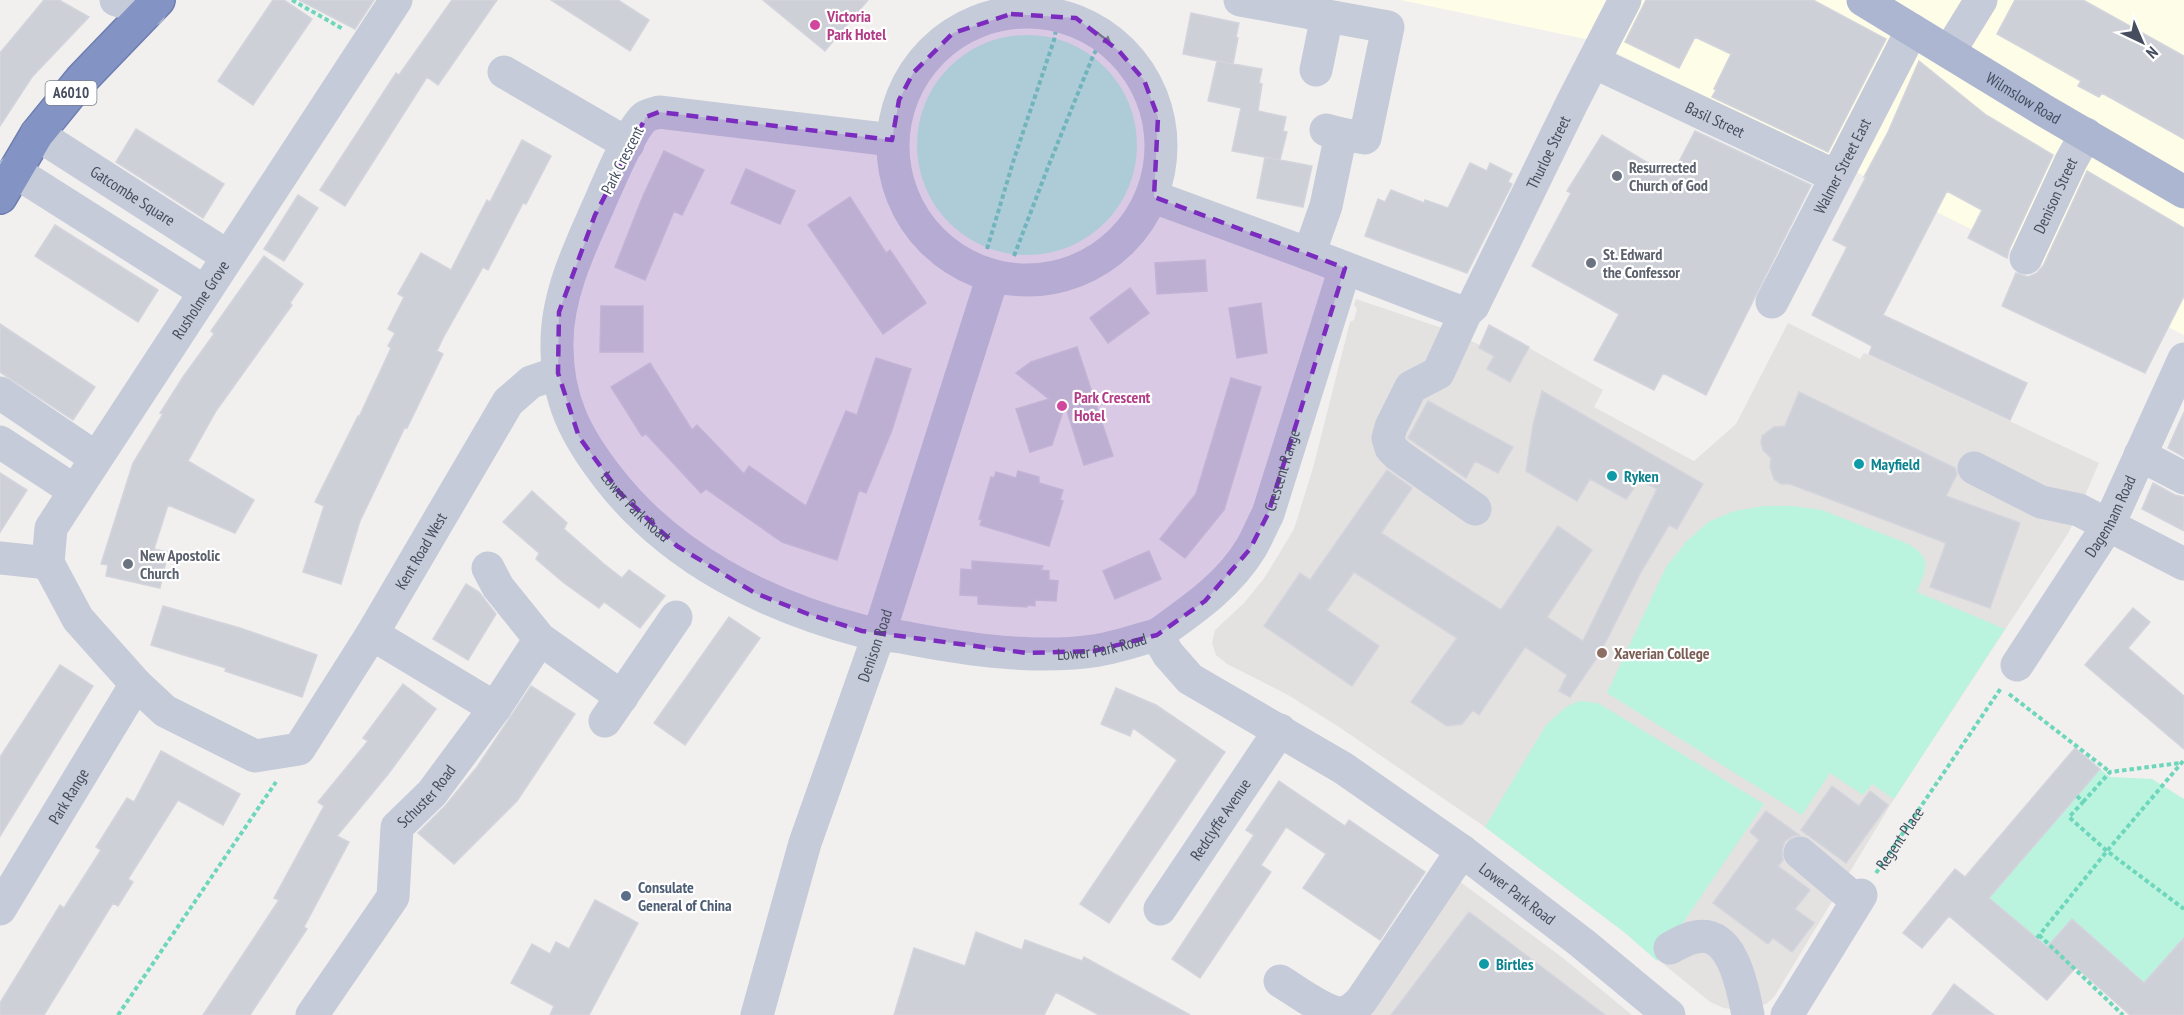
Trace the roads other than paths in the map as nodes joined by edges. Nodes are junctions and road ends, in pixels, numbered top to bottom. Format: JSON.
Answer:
{"nodes":[{"id":1,"x":116,"y":0,"type":"edge"},
{"id":2,"x":396,"y":0,"type":"edge"},
{"id":3,"x":1240,"y":0,"type":"edge"},
{"id":4,"x":1625,"y":0,"type":"edge"},
{"id":5,"x":1863,"y":0,"type":"edge"},
{"id":6,"x":1981,"y":0,"type":"edge"},
{"id":7,"x":154,"y":5,"type":"edge"},
{"id":8,"x":1072,"y":11,"type":"edge"},
{"id":9,"x":1327,"y":16,"type":"junction"},
{"id":10,"x":1912,"y":30,"type":"junction"},
{"id":11,"x":1949,"y":52,"type":"junction"},
{"id":12,"x":1594,"y":62,"type":"junction"},
{"id":13,"x":1316,"y":70,"type":"dead end"},
{"id":14,"x":504,"y":72,"type":"dead end"},
{"id":15,"x":37,"y":134,"type":"junction"},
{"id":16,"x":2086,"y":134,"type":"junction"},
{"id":17,"x":892,"y":140,"type":"junction"},
{"id":18,"x":628,"y":144,"type":"junction"},
{"id":19,"x":8,"y":171,"type":"edge"},
{"id":20,"x":1835,"y":177,"type":"junction"},
{"id":21,"x":2184,"y":192,"type":"edge"},
{"id":22,"x":1154,"y":197,"type":"junction"},
{"id":23,"x":1309,"y":254,"type":"junction"},
{"id":24,"x":227,"y":256,"type":"junction"},
{"id":25,"x":2026,"y":258,"type":"dead end"},
{"id":26,"x":1345,"y":268,"type":"junction"},
{"id":27,"x":994,"y":275,"type":"junction"},
{"id":28,"x":205,"y":292,"type":"junction"},
{"id":29,"x":1772,"y":302,"type":"dead end"},
{"id":30,"x":1470,"y":309,"type":"junction"},
{"id":31,"x":2184,"y":359,"type":"edge"},
{"id":32,"x":558,"y":373,"type":"junction"},
{"id":33,"x":0,"y":393,"type":"edge"},
{"id":34,"x":2176,"y":396,"type":"edge"},
{"id":35,"x":0,"y":442,"type":"edge"},
{"id":36,"x":2140,"y":455,"type":"junction"},
{"id":37,"x":96,"y":458,"type":"junction"},
{"id":38,"x":1974,"y":468,"type":"dead end"},
{"id":39,"x":2184,"y":478,"type":"edge"},
{"id":40,"x":75,"y":490,"type":"junction"},
{"id":41,"x":1475,"y":509,"type":"dead end"},
{"id":42,"x":2109,"y":524,"type":"junction"},
{"id":43,"x":0,"y":558,"type":"edge"},
{"id":44,"x":48,"y":563,"type":"junction"},
{"id":45,"x":2184,"y":564,"type":"edge"},
{"id":46,"x":488,"y":568,"type":"dead end"},
{"id":47,"x":676,"y":618,"type":"dead end"},
{"id":48,"x":372,"y":634,"type":"junction"},
{"id":49,"x":879,"y":634,"type":"junction"},
{"id":50,"x":1157,"y":634,"type":"junction"},
{"id":51,"x":540,"y":639,"type":"junction"},
{"id":52,"x":2017,"y":665,"type":"road end"},
{"id":53,"x":136,"y":684,"type":"junction"},
{"id":54,"x":495,"y":708,"type":"junction"},
{"id":55,"x":1280,"y":730,"type":"junction"},
{"id":56,"x":1462,"y":851,"type":"junction"},
{"id":57,"x":1800,"y":853,"type":"dead end"},
{"id":58,"x":0,"y":909,"type":"edge"},
{"id":59,"x":1160,"y":909,"type":"dead end"},
{"id":60,"x":1670,"y":948,"type":"dead end"},
{"id":61,"x":1280,"y":981,"type":"dead end"},
{"id":62,"x":312,"y":1015,"type":"edge"},
{"id":63,"x":757,"y":1015,"type":"edge"},
{"id":64,"x":1669,"y":1015,"type":"edge"},
{"id":65,"x":1749,"y":1015,"type":"edge"},
{"id":66,"x":1787,"y":1015,"type":"edge"}],
"edges":[{"from":1,"to":7,"type":"street"},
{"from":2,"to":24,"type":"street","name":"Rusholme Grove"},
{"from":3,"to":9,"type":"street"},
{"from":4,"to":12,"type":"street","name":"Thurloe Street"},
{"from":5,"to":10,"type":"main road","name":"Wilmslow Road"},
{"from":6,"to":11,"type":"street"},
{"from":7,"to":15,"type":"highway","number":"A6010"},
{"from":8,"to":17,"type":"street"},
{"from":8,"to":22,"type":"street","one_way":true},
{"from":9,"to":13,"type":"street"},
{"from":9,"to":23,"type":"street"},
{"from":10,"to":11,"type":"main road","name":"Wilmslow Road"},
{"from":10,"to":20,"type":"street","name":"Walmer Street East"},
{"from":11,"to":16,"type":"main road","name":"Wilmslow Road"},
{"from":12,"to":20,"type":"street","name":"Basil Street"},
{"from":12,"to":30,"type":"street","name":"Thurloe Street"},
{"from":14,"to":18,"type":"street"},
{"from":15,"to":19,"type":"highway","number":"A6010"},
{"from":15,"to":24,"type":"street","name":"Gatcombe Square"},
{"from":16,"to":21,"type":"main road","name":"Wilmslow Road"},
{"from":16,"to":25,"type":"street","name":"Denison Street"},
{"from":17,"to":18,"type":"street","name":"Park Crescent"},
{"from":17,"to":27,"type":"street"},
{"from":18,"to":32,"type":"street","name":"Park Crescent"},
{"from":19,"to":28,"type":"street"},
{"from":20,"to":29,"type":"street","name":"Walmer Street East"},
{"from":22,"to":23,"type":"street"},
{"from":22,"to":27,"type":"street"},
{"from":23,"to":26,"type":"street"},
{"from":24,"to":28,"type":"street","name":"Rusholme Grove"},
{"from":26,"to":30,"type":"street"},
{"from":26,"to":50,"type":"street","name":"Crescent Range"},
{"from":27,"to":49,"type":"street","name":"Denison Road"},
{"from":28,"to":37,"type":"street","name":"Rusholme Grove"},
{"from":30,"to":41,"type":"street","name":"Thurloe Street"},
{"from":31,"to":34,"type":"street","name":"Dagenham Road"},
{"from":32,"to":48,"type":"street","name":"Kent Road West"},
{"from":32,"to":49,"type":"street","name":"Lower Park Road"},
{"from":33,"to":37,"type":"street"},
{"from":34,"to":36,"type":"street","name":"Dagenham Road"},
{"from":35,"to":40,"type":"street"},
{"from":36,"to":39,"type":"street"},
{"from":36,"to":42,"type":"street","name":"Dagenham Road"},
{"from":37,"to":40,"type":"street","name":"Rusholme Grove"},
{"from":38,"to":42,"type":"street"},
{"from":40,"to":44,"type":"street","name":"Rusholme Grove"},
{"from":42,"to":45,"type":"street"},
{"from":42,"to":52,"type":"street","name":"Dagenham Road"},
{"from":43,"to":44,"type":"street"},
{"from":44,"to":53,"type":"street"},
{"from":46,"to":51,"type":"street"},
{"from":47,"to":51,"type":"street"},
{"from":48,"to":53,"type":"street","name":"Kent Road West"},
{"from":48,"to":54,"type":"street"},
{"from":49,"to":50,"type":"street","name":"Lower Park Road"},
{"from":49,"to":63,"type":"street","name":"Denison Road"},
{"from":50,"to":55,"type":"street","name":"Lower Park Road"},
{"from":51,"to":54,"type":"street","name":"Schuster Road"},
{"from":53,"to":58,"type":"street","name":"Park Range"},
{"from":54,"to":62,"type":"street","name":"Schuster Road"},
{"from":55,"to":56,"type":"street","name":"Lower Park Road"},
{"from":55,"to":59,"type":"street","name":"Redclyffe Avenue"},
{"from":56,"to":61,"type":"street"},
{"from":56,"to":64,"type":"street","name":"Lower Park Road"},
{"from":57,"to":66,"type":"street"},
{"from":60,"to":65,"type":"street"}]}
